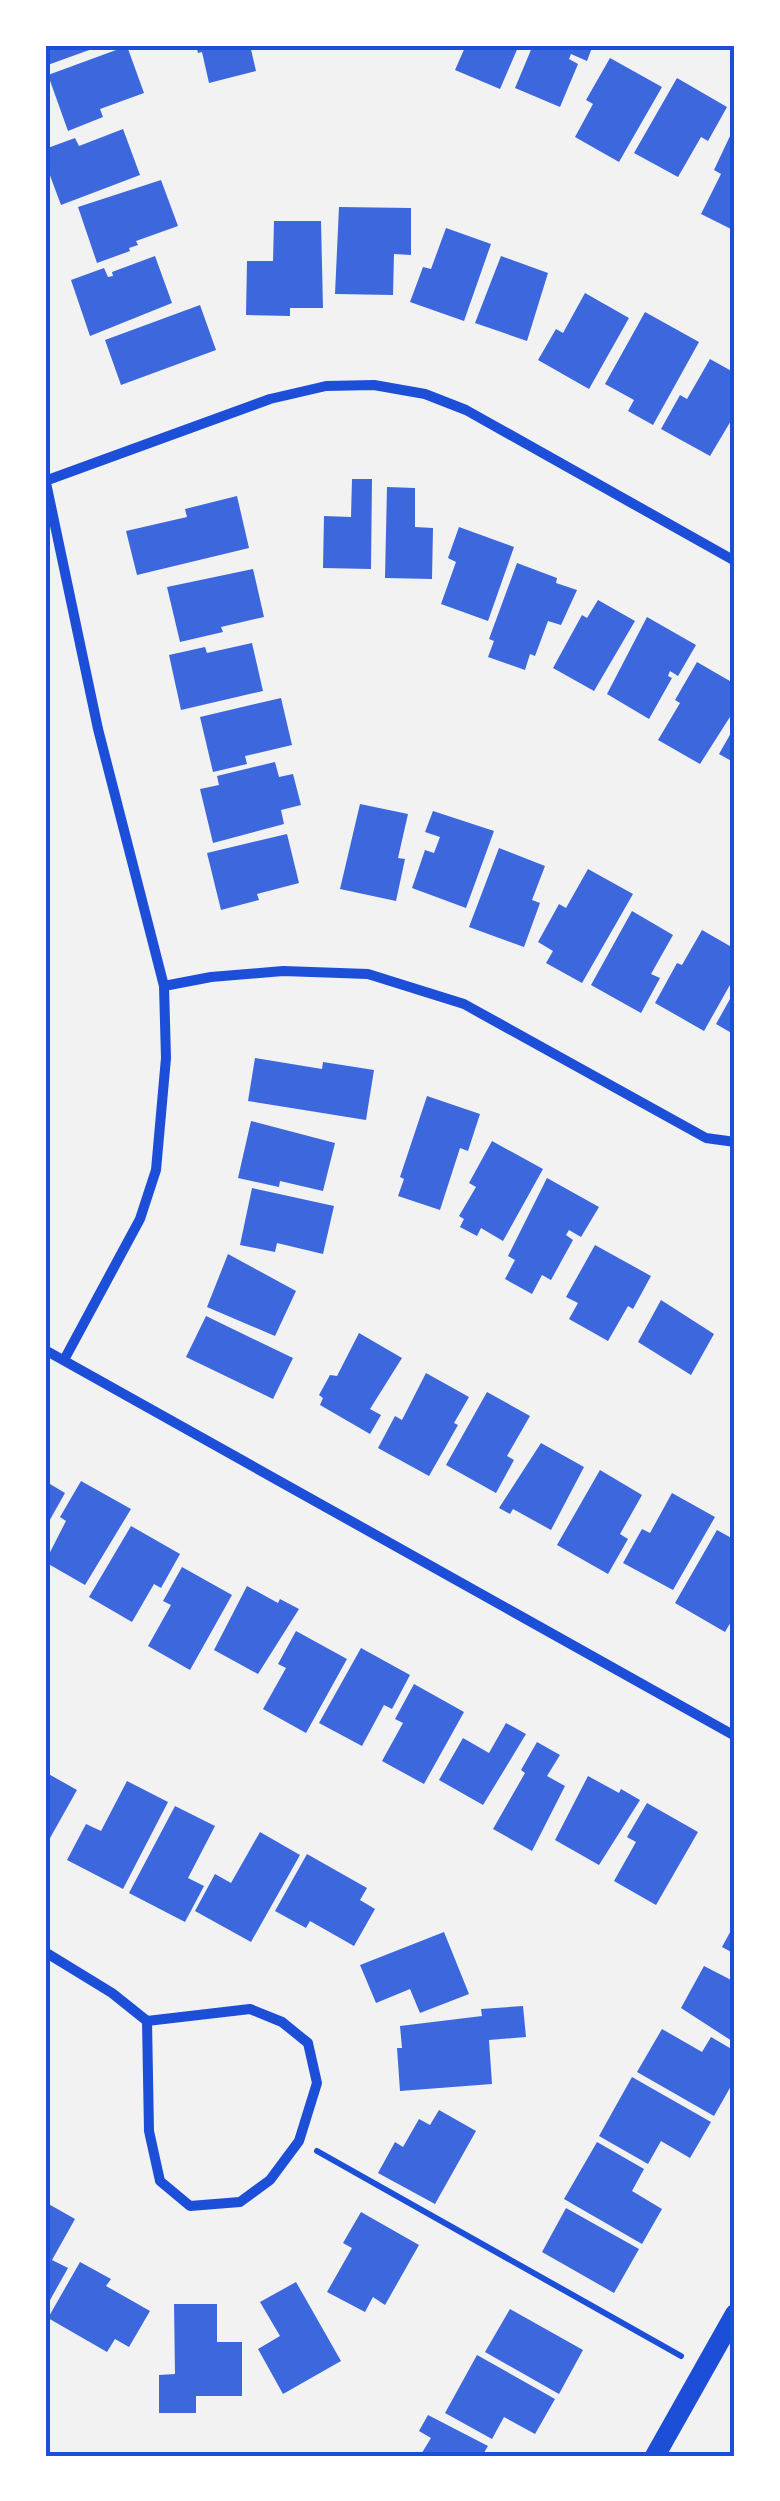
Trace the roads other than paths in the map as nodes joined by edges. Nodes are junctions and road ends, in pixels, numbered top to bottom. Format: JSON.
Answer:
{"nodes":[{"id":1,"x":45,"y":480,"type":"edge"},
{"id":2,"x":735,"y":561,"type":"edge"},
{"id":3,"x":164,"y":986,"type":"junction"},
{"id":4,"x":735,"y":1142,"type":"edge"},
{"id":5,"x":45,"y":1350,"type":"edge"},
{"id":6,"x":64,"y":1360,"type":"junction"},
{"id":7,"x":735,"y":1736,"type":"edge"},
{"id":8,"x":45,"y":1952,"type":"edge"},
{"id":9,"x":148,"y":2021,"type":"junction"},
{"id":10,"x":735,"y":2314,"type":"edge"},
{"id":11,"x":656,"y":2456,"type":"edge"}],
"edges":[{"from":1,"to":2,"type":"street"},
{"from":1,"to":3,"type":"street"},
{"from":3,"to":4,"type":"street"},
{"from":3,"to":6,"type":"street"},
{"from":5,"to":6,"type":"street"},
{"from":6,"to":7,"type":"street"},
{"from":8,"to":9,"type":"street"},
{"from":9,"to":9,"type":"street"},
{"from":10,"to":11,"type":"main road"}]}
